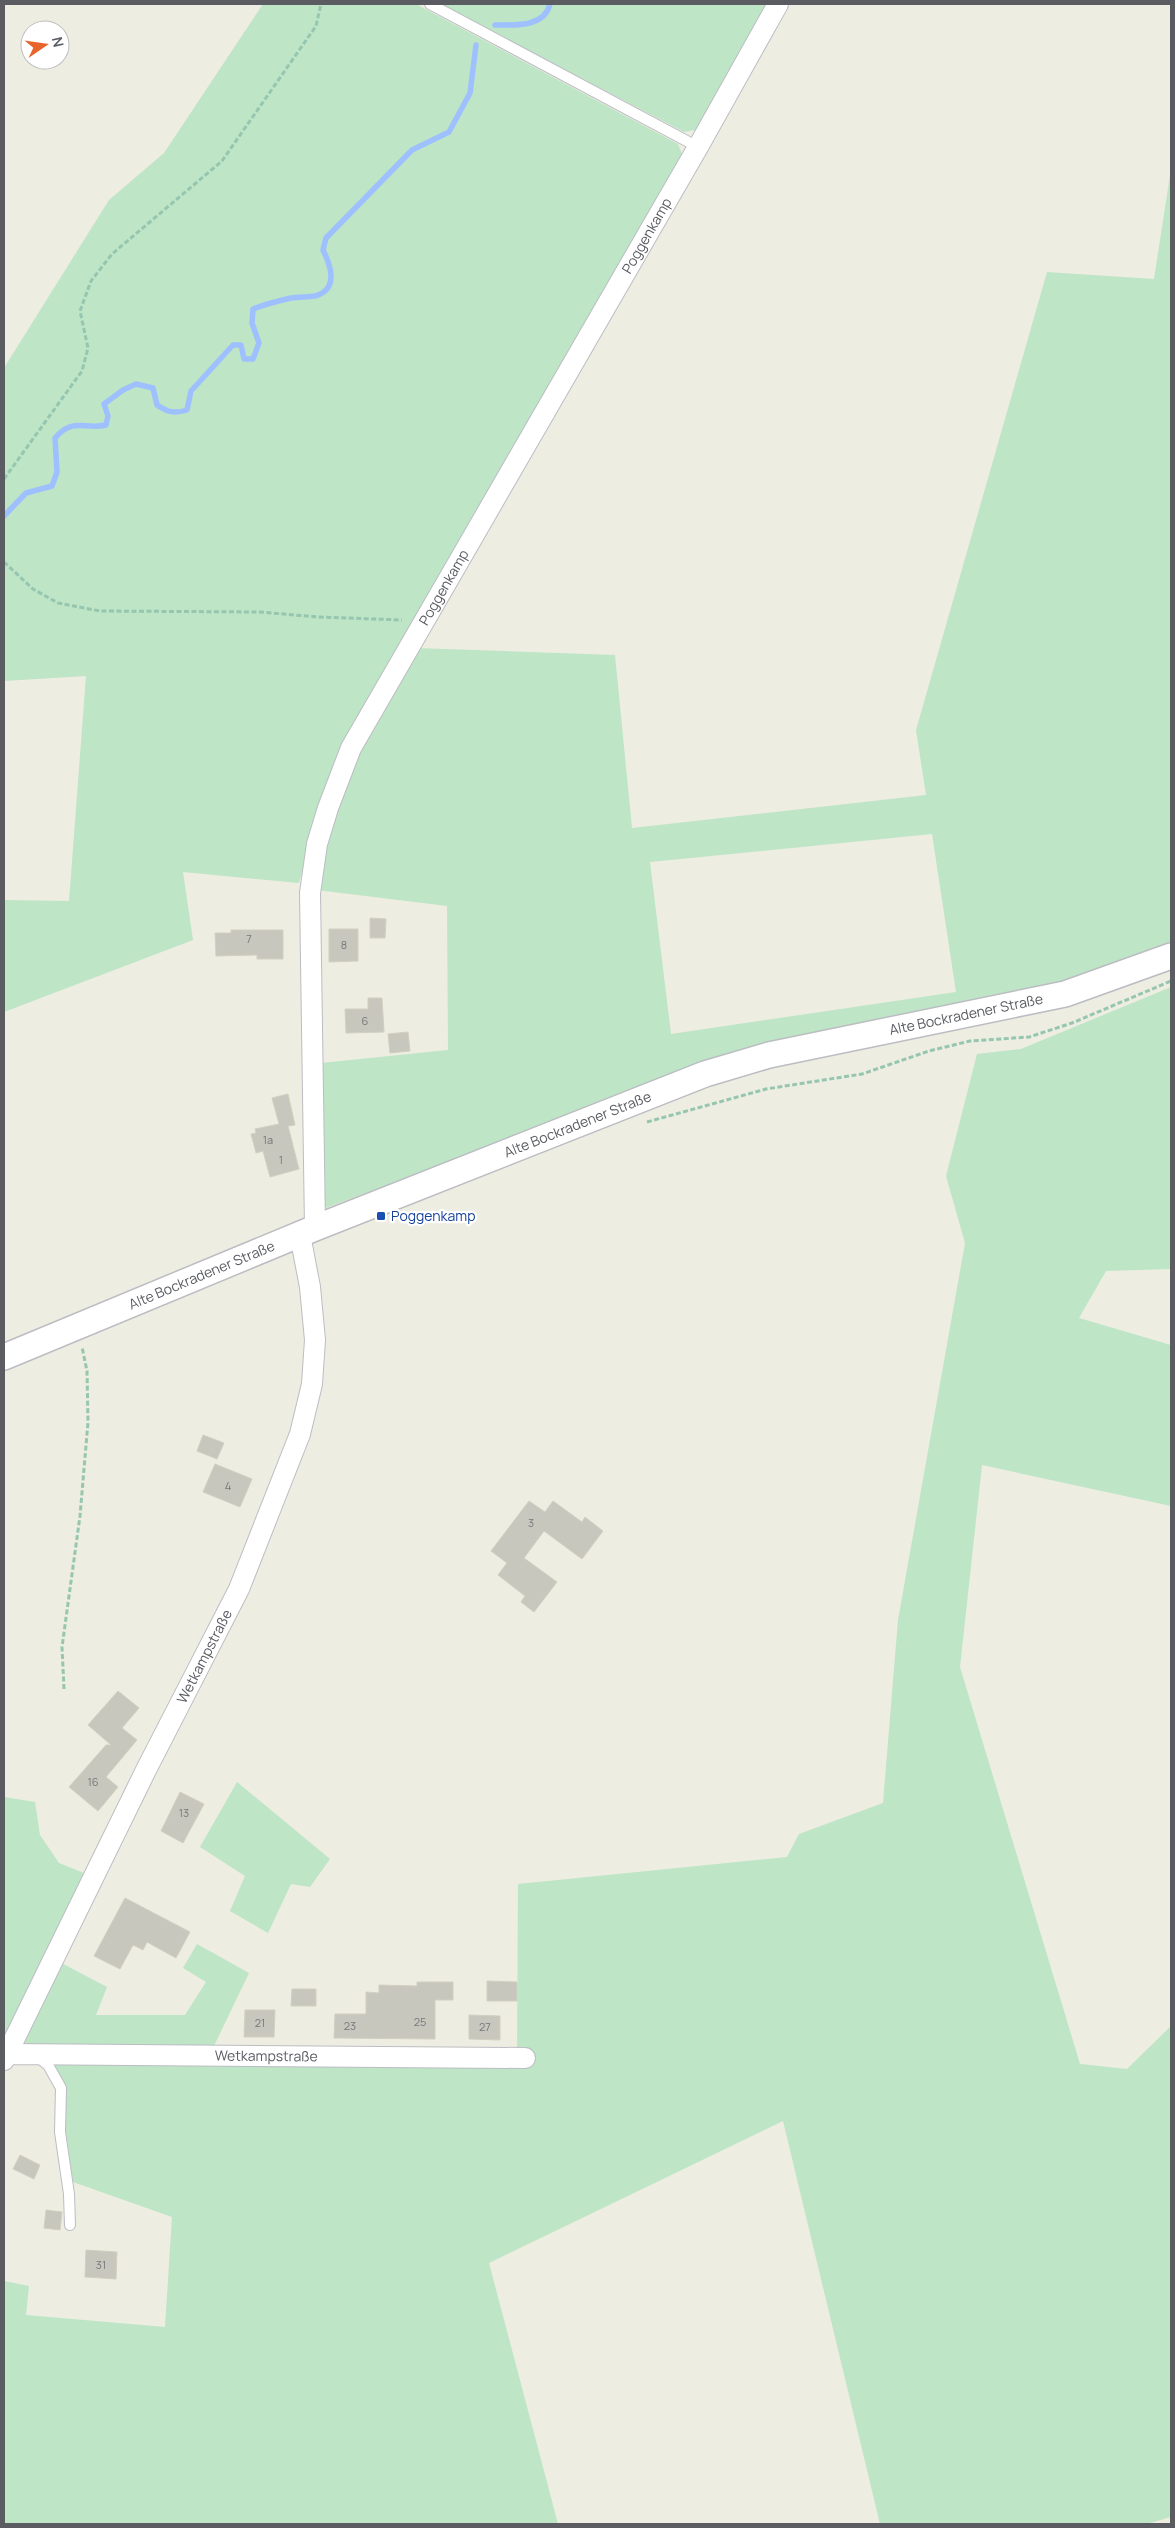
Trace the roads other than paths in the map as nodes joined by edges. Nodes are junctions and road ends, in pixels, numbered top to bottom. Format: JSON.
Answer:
{"nodes":[{"id":1,"x":430,"y":4,"type":"edge"},
{"id":2,"x":778,"y":4,"type":"edge"},
{"id":3,"x":698,"y":147,"type":"junction"},
{"id":4,"x":1171,"y":956,"type":"edge"},
{"id":5,"x":308,"y":1232,"type":"junction"},
{"id":6,"x":4,"y":1357,"type":"edge"},
{"id":7,"x":36,"y":2054,"type":"junction"},
{"id":8,"x":5,"y":2057,"type":"edge"},
{"id":9,"x":526,"y":2058,"type":"dead end"},
{"id":10,"x":70,"y":2225,"type":"dead end"}],
"edges":[{"from":1,"to":3,"type":"lane"},
{"from":2,"to":3,"type":"street","name":"Poggenkamp"},
{"from":3,"to":5,"type":"street","name":"Poggenkamp"},
{"from":4,"to":5,"type":"street","name":"Alte Bockradener Straße"},
{"from":5,"to":6,"type":"street","name":"Alte Bockradener Straße"},
{"from":5,"to":8,"type":"street","name":"Wetkampstraße"},
{"from":7,"to":8,"type":"street","name":"Wetkampstraße"},
{"from":7,"to":9,"type":"street","name":"Wetkampstraße"},
{"from":7,"to":10,"type":"lane"}]}
